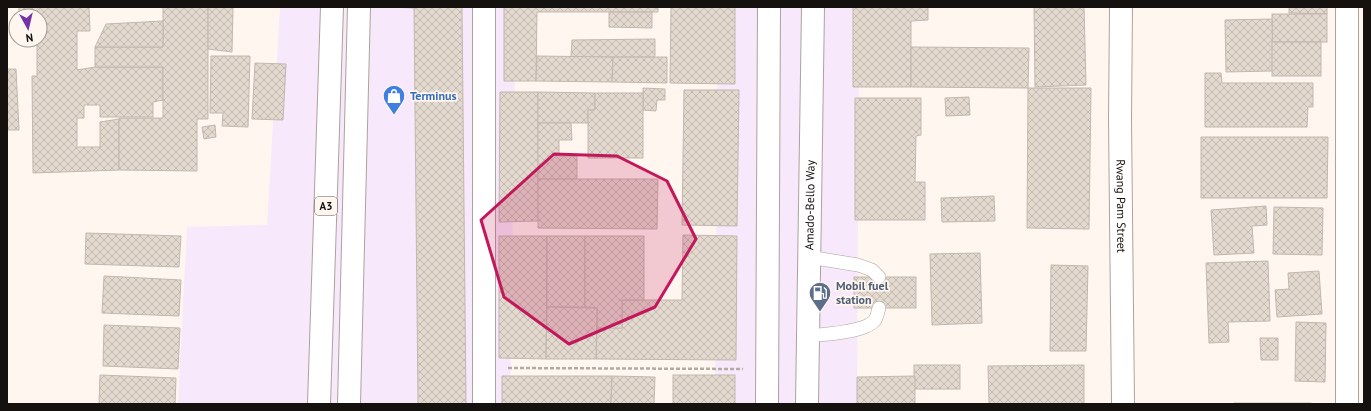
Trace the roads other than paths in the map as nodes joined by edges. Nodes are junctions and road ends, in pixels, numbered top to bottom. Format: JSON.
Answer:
{"nodes":[{"id":1,"x":332,"y":7,"type":"edge"},
{"id":2,"x":359,"y":7,"type":"edge"},
{"id":3,"x":484,"y":7,"type":"edge"},
{"id":4,"x":769,"y":7,"type":"edge"},
{"id":5,"x":812,"y":7,"type":"edge"},
{"id":6,"x":1121,"y":7,"type":"edge"},
{"id":7,"x":1348,"y":7,"type":"edge"},
{"id":8,"x":809,"y":257,"type":"junction"},
{"id":9,"x":879,"y":278,"type":"dead end"},
{"id":10,"x":878,"y":308,"type":"dead end"},
{"id":11,"x":808,"y":336,"type":"junction"},
{"id":12,"x":319,"y":404,"type":"edge"},
{"id":13,"x":348,"y":404,"type":"edge"},
{"id":14,"x":484,"y":404,"type":"edge"},
{"id":15,"x":767,"y":404,"type":"edge"},
{"id":16,"x":807,"y":404,"type":"edge"},
{"id":17,"x":1123,"y":404,"type":"edge"},
{"id":18,"x":1347,"y":404,"type":"edge"}],
"edges":[{"from":1,"to":12,"type":"main road","number":"A3"},
{"from":2,"to":13,"type":"main road","number":"A3"},
{"from":3,"to":14,"type":"main road"},
{"from":4,"to":15,"type":"main road"},
{"from":5,"to":8,"type":"main road","name":"Amado-Bello Way"},
{"from":6,"to":17,"type":"main road","name":"Rwang Pam Street"},
{"from":7,"to":18,"type":"main road"},
{"from":8,"to":9,"type":"lane"},
{"from":8,"to":11,"type":"main road","name":"Amado-Bello Way"},
{"from":10,"to":11,"type":"lane"},
{"from":11,"to":16,"type":"main road","name":"Amado-Bello Way"}]}
